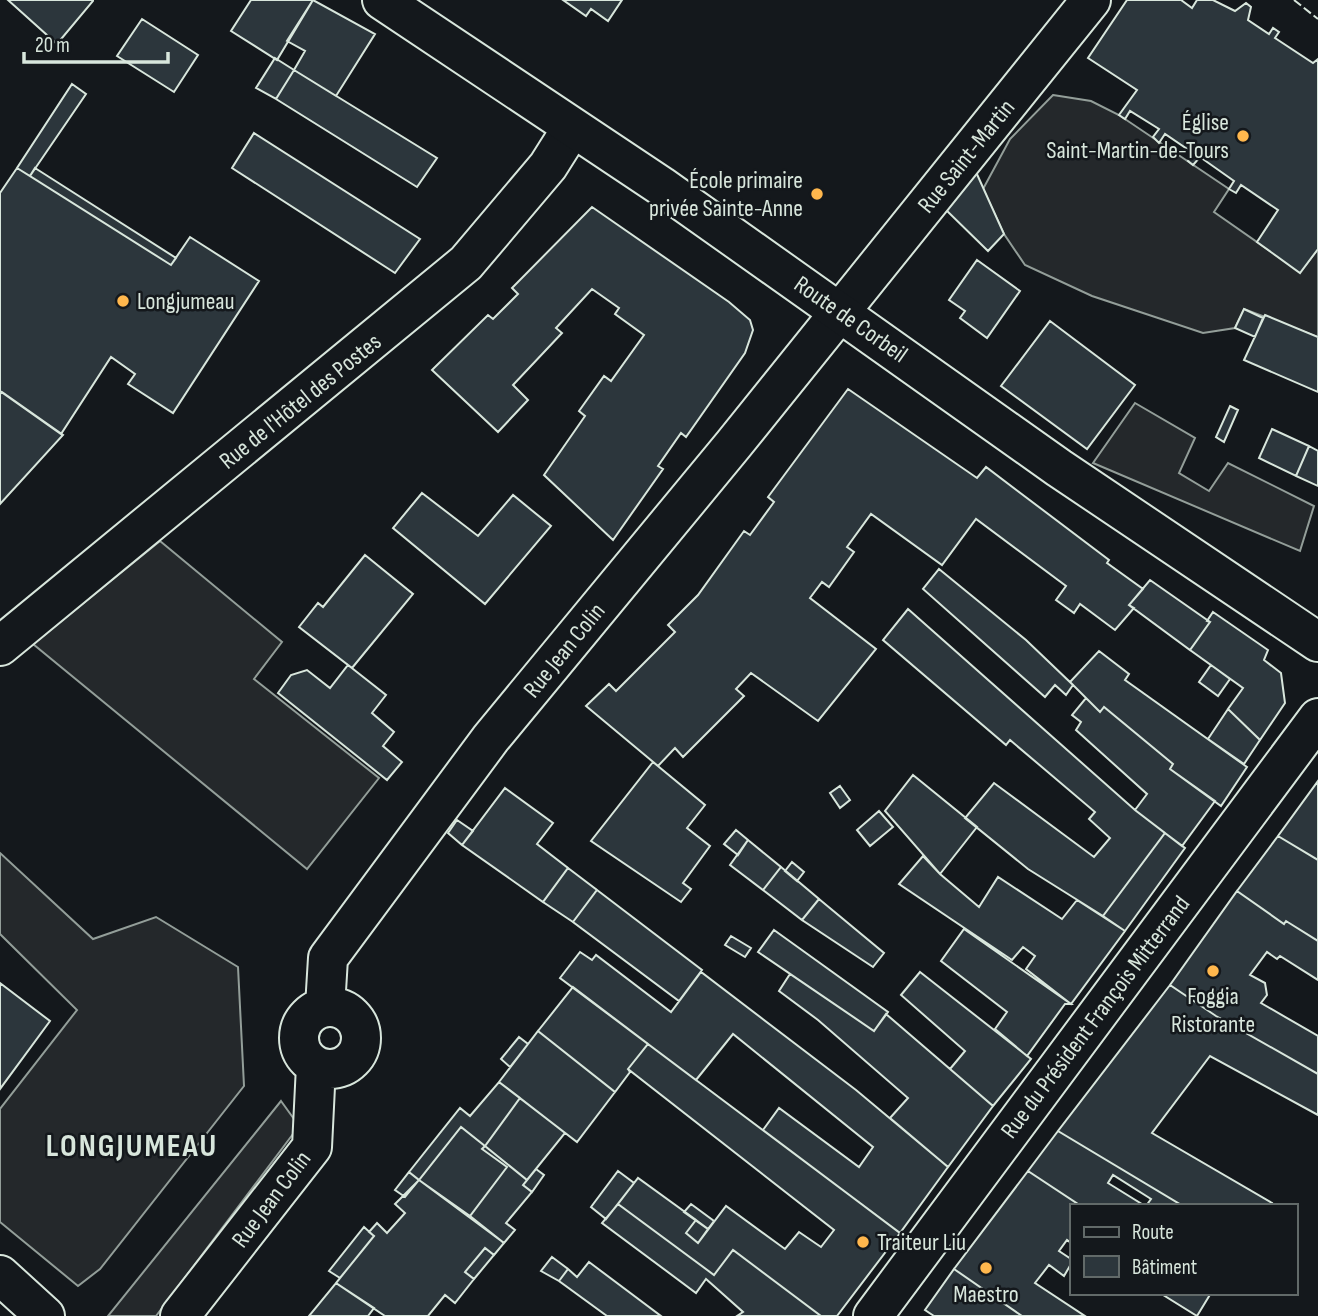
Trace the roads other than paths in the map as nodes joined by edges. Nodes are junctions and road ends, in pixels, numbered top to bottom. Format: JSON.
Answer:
{"nodes":[{"id":1,"x":382,"y":0,"type":"edge"},
{"id":2,"x":1091,"y":0,"type":"edge"},
{"id":3,"x":572,"y":128,"type":"junction"},
{"id":4,"x":841,"y":311,"type":"junction"},
{"id":5,"x":1318,"y":642,"type":"edge"},
{"id":6,"x":0,"y":646,"type":"edge"},
{"id":7,"x":1318,"y":718,"type":"edge"},
{"id":8,"x":0,"y":1275,"type":"edge"},
{"id":9,"x":45,"y":1316,"type":"edge"},
{"id":10,"x":180,"y":1316,"type":"edge"},
{"id":11,"x":873,"y":1316,"type":"edge"}],
"edges":[{"from":1,"to":3,"type":"street","name":"Route de Corbeil"},
{"from":2,"to":4,"type":"street","name":"Rue Saint-Martin"},
{"from":3,"to":4,"type":"street","name":"Route de Corbeil"},
{"from":3,"to":6,"type":"street","name":"Rue de l'Hôtel des Postes"},
{"from":4,"to":5,"type":"street","name":"Route de Corbeil"},
{"from":4,"to":10,"type":"street","name":"Rue Jean Colin"},
{"from":7,"to":11,"type":"street","name":"Rue du Président François Mitterrand"},
{"from":8,"to":9,"type":"street"}]}
